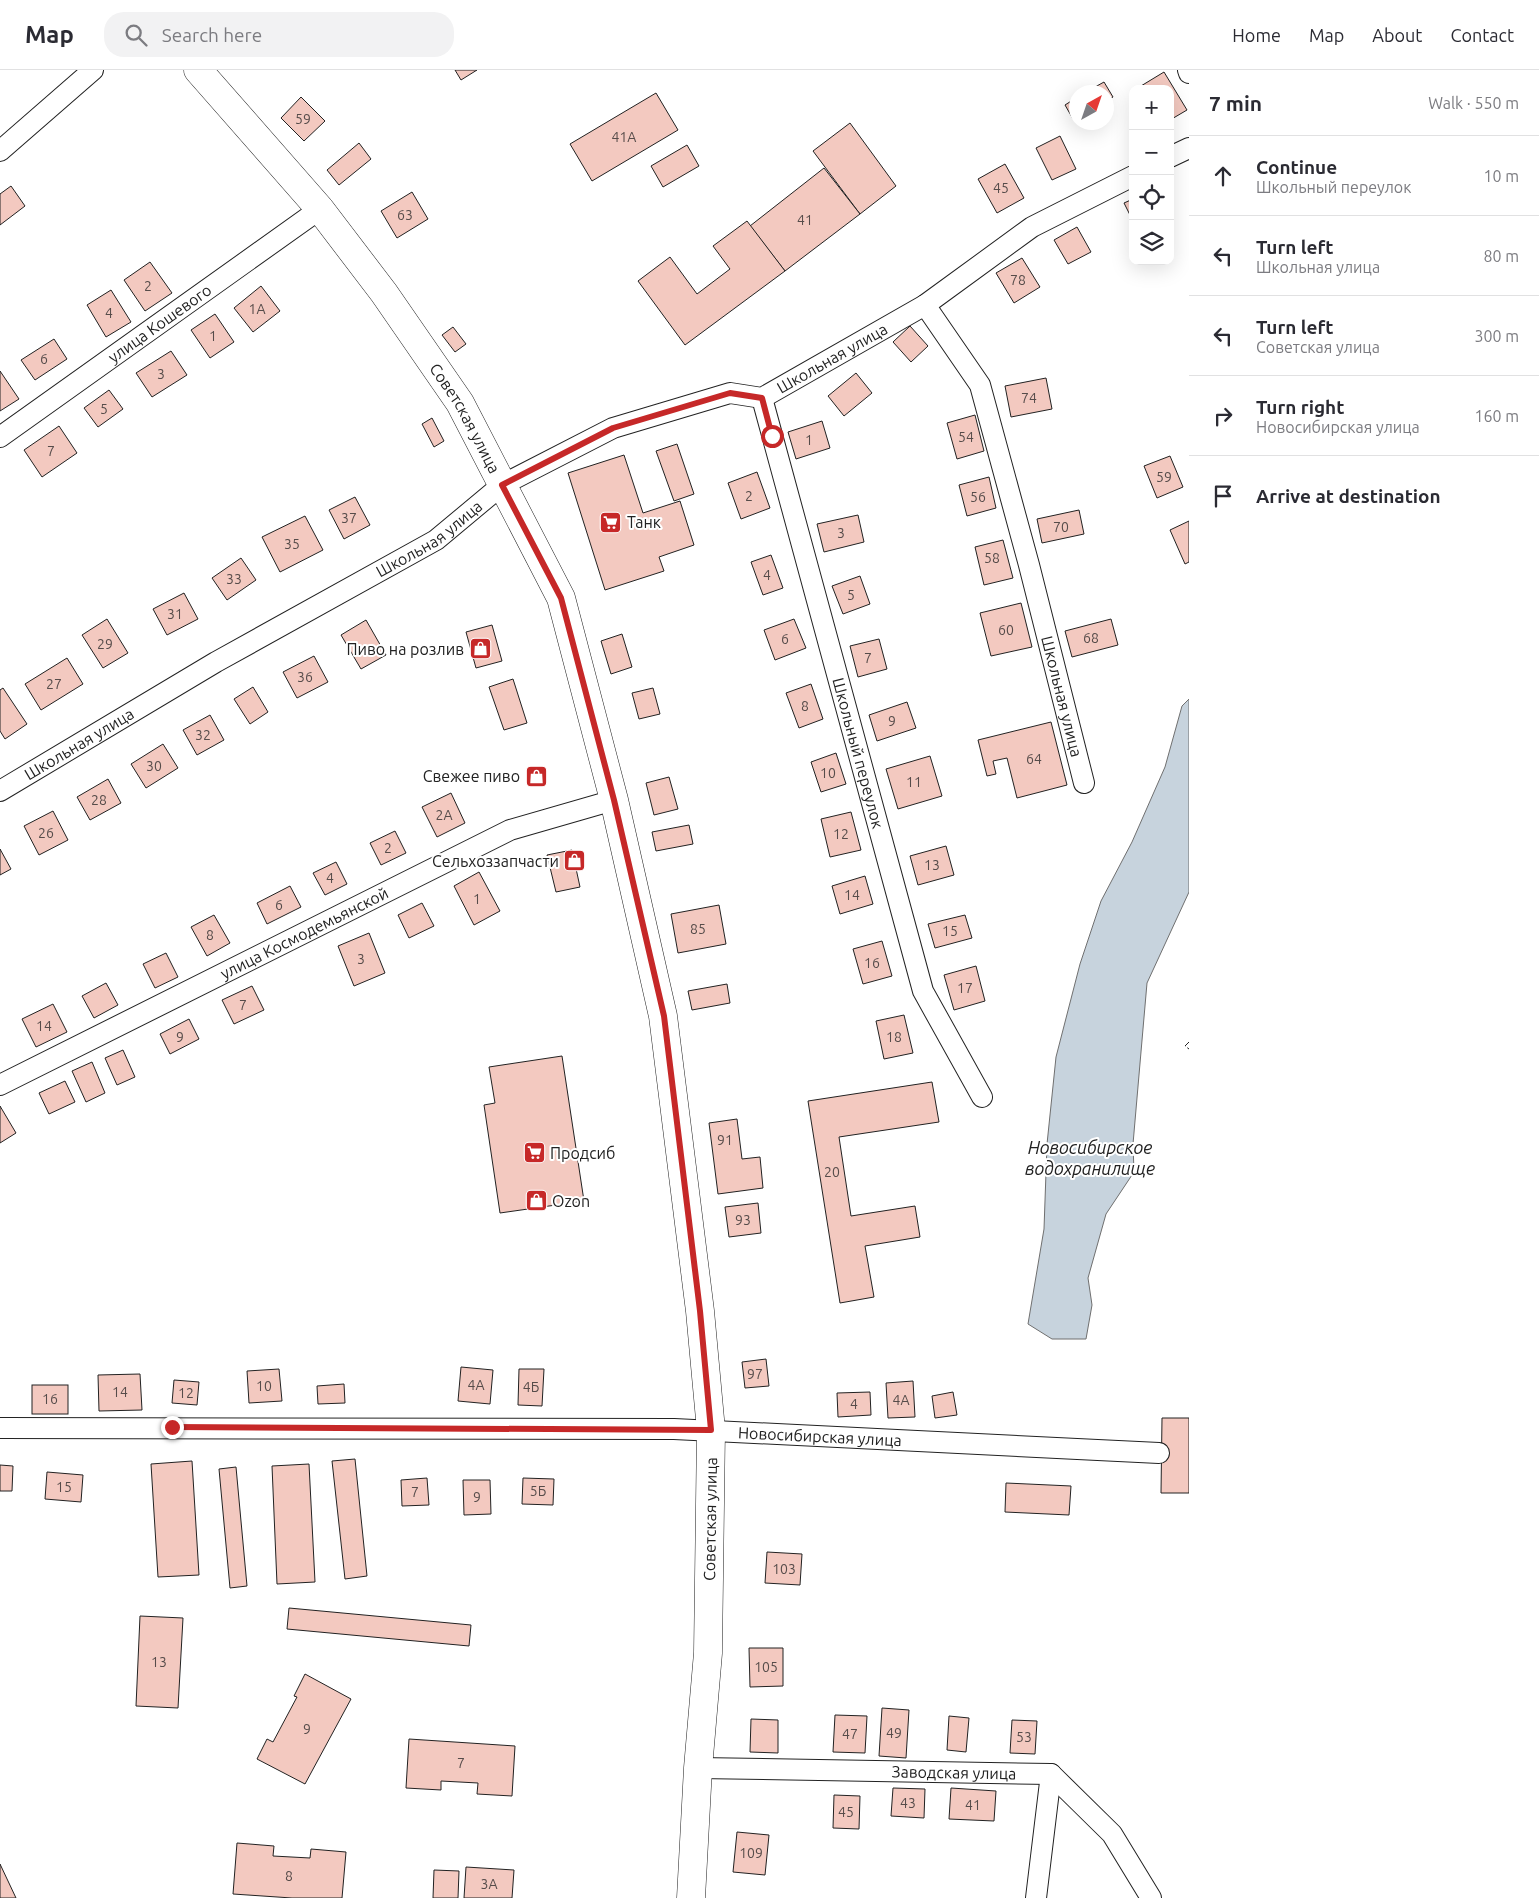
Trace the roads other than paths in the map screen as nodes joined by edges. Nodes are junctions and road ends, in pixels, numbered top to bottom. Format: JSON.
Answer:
{"nodes":[{"id":1,"x":93,"y":70,"type":"edge"},
{"id":2,"x":198,"y":70,"type":"edge"},
{"id":3,"x":1189,"y":148,"type":"edge"},
{"id":4,"x":0,"y":151,"type":"edge"},
{"id":5,"x":1174,"y":155,"type":"edge"},
{"id":6,"x":1129,"y":178,"type":"edge"},
{"id":7,"x":320,"y":209,"type":"junction"},
{"id":8,"x":925,"y":305,"type":"junction"},
{"id":9,"x":762,"y":398,"type":"junction"},
{"id":10,"x":0,"y":437,"type":"edge"},
{"id":11,"x":502,"y":485,"type":"junction"},
{"id":12,"x":1084,"y":783,"type":"dead end"},
{"id":13,"x":0,"y":791,"type":"edge"},
{"id":14,"x":614,"y":800,"type":"junction"},
{"id":15,"x":0,"y":1085,"type":"edge"},
{"id":16,"x":982,"y":1097,"type":"dead end"},
{"id":17,"x":0,"y":1428,"type":"edge"},
{"id":18,"x":711,"y":1430,"type":"junction"},
{"id":19,"x":1159,"y":1453,"type":"dead end"},
{"id":20,"x":698,"y":1768,"type":"junction"},
{"id":21,"x":1050,"y":1774,"type":"junction"},
{"id":22,"x":691,"y":1898,"type":"edge"},
{"id":23,"x":1036,"y":1898,"type":"edge"},
{"id":24,"x":1151,"y":1898,"type":"edge"}],
"edges":[{"from":1,"to":4,"type":"street"},
{"from":2,"to":7,"type":"main road","name":"Советская улица"},
{"from":3,"to":5,"type":"street"},
{"from":6,"to":8,"type":"street","name":"Школьная улица"},
{"from":7,"to":10,"type":"street","name":"улица Кошевого"},
{"from":7,"to":11,"type":"main road","name":"Советская улица"},
{"from":8,"to":9,"type":"street","name":"Школьная улица"},
{"from":8,"to":12,"type":"street","name":"Школьная улица"},
{"from":9,"to":11,"type":"street","name":"Школьная улица"},
{"from":9,"to":16,"type":"street","name":"Школьный переулок"},
{"from":11,"to":13,"type":"street","name":"Школьная улица"},
{"from":11,"to":14,"type":"main road","name":"Советская улица"},
{"from":14,"to":15,"type":"street","name":"улица Космодемьянской"},
{"from":14,"to":18,"type":"main road","name":"Советская улица"},
{"from":17,"to":18,"type":"street","name":"Новосибирская улица"},
{"from":18,"to":19,"type":"street","name":"Новосибирская улица"},
{"from":18,"to":20,"type":"main road","name":"Советская улица"},
{"from":20,"to":21,"type":"street","name":"Заводская улица"},
{"from":20,"to":22,"type":"main road","name":"Советская улица"},
{"from":21,"to":23,"type":"street"},
{"from":21,"to":24,"type":"street"}]}
